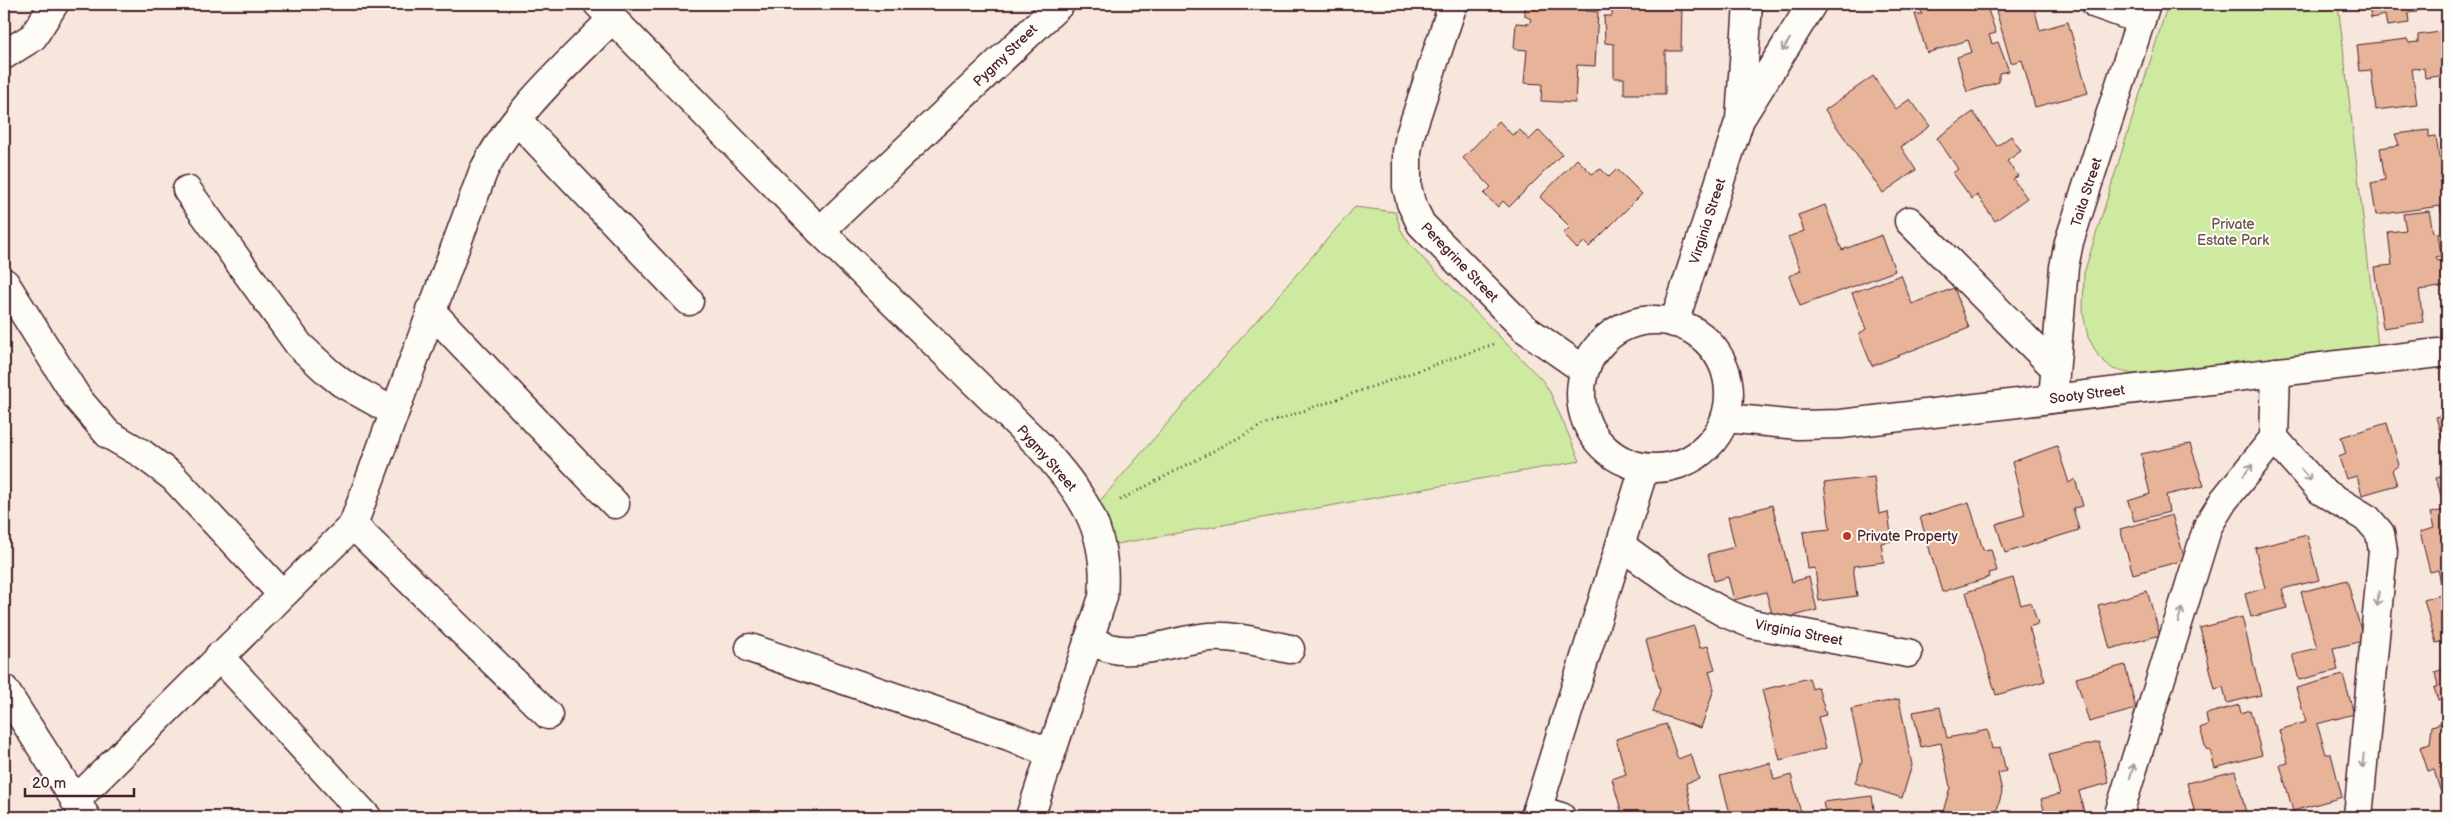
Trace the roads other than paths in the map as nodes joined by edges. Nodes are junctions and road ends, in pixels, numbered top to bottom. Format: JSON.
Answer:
{"nodes":[{"id":1,"x":54,"y":4,"type":"edge"},
{"id":2,"x":1060,"y":4,"type":"edge"},
{"id":3,"x":1453,"y":4,"type":"edge"},
{"id":4,"x":1748,"y":4,"type":"edge"},
{"id":5,"x":1812,"y":4,"type":"edge"},
{"id":6,"x":2096,"y":4,"type":"edge"},
{"id":7,"x":605,"y":11,"type":"edge"},
{"id":8,"x":2144,"y":12,"type":"edge"},
{"id":9,"x":4,"y":55,"type":"edge"},
{"id":10,"x":517,"y":120,"type":"junction"},
{"id":11,"x":1740,"y":120,"type":"junction"},
{"id":12,"x":187,"y":190,"type":"dead end"},
{"id":13,"x":1909,"y":221,"type":"dead end"},
{"id":14,"x":820,"y":231,"type":"junction"},
{"id":15,"x":5,"y":283,"type":"dead end"},
{"id":16,"x":689,"y":301,"type":"dead end"},
{"id":17,"x":430,"y":310,"type":"junction"},
{"id":18,"x":1674,"y":323,"type":"junction"},
{"id":19,"x":2447,"y":352,"type":"edge"},
{"id":20,"x":2055,"y":368,"type":"junction"},
{"id":21,"x":1584,"y":370,"type":"junction"},
{"id":22,"x":2276,"y":372,"type":"junction"},
{"id":23,"x":2053,"y":398,"type":"junction"},
{"id":24,"x":394,"y":412,"type":"junction"},
{"id":25,"x":1726,"y":418,"type":"junction"},
{"id":26,"x":2274,"y":438,"type":"junction"},
{"id":27,"x":1644,"y":469,"type":"junction"},
{"id":28,"x":615,"y":504,"type":"dead end"},
{"id":29,"x":353,"y":525,"type":"junction"},
{"id":30,"x":1620,"y":545,"type":"junction"},
{"id":31,"x":282,"y":594,"type":"junction"},
{"id":32,"x":1088,"y":641,"type":"junction"},
{"id":33,"x":750,"y":648,"type":"dead end"},
{"id":34,"x":1290,"y":649,"type":"dead end"},
{"id":35,"x":1908,"y":653,"type":"dead end"},
{"id":36,"x":219,"y":656,"type":"junction"},
{"id":37,"x":4,"y":689,"type":"edge"},
{"id":38,"x":548,"y":715,"type":"dead end"},
{"id":39,"x":1050,"y":753,"type":"junction"},
{"id":40,"x":81,"y":809,"type":"edge"},
{"id":41,"x":1544,"y":815,"type":"edge"},
{"id":42,"x":367,"y":817,"type":"edge"},
{"id":43,"x":1031,"y":817,"type":"edge"},
{"id":44,"x":2118,"y":817,"type":"edge"},
{"id":45,"x":2358,"y":817,"type":"edge"}],
"edges":[{"from":1,"to":9,"type":"street"},
{"from":2,"to":14,"type":"street","name":"Pygmy Street"},
{"from":3,"to":21,"type":"street","name":"Peregrine Street"},
{"from":4,"to":11,"type":"street","name":"Virginia Street"},
{"from":5,"to":11,"type":"street","name":"Virginia Street","one_way":true},
{"from":6,"to":8,"type":"street","name":"Taita Street"},
{"from":7,"to":10,"type":"street"},
{"from":7,"to":14,"type":"street","name":"Pygmy Street"},
{"from":8,"to":20,"type":"street","name":"Taita Street"},
{"from":10,"to":16,"type":"street"},
{"from":10,"to":17,"type":"street"},
{"from":11,"to":18,"type":"street","name":"Virginia Street"},
{"from":12,"to":24,"type":"street"},
{"from":13,"to":20,"type":"street"},
{"from":14,"to":32,"type":"street","name":"Pygmy Street"},
{"from":15,"to":31,"type":"street"},
{"from":17,"to":24,"type":"street"},
{"from":17,"to":28,"type":"street"},
{"from":18,"to":21,"type":"street"},
{"from":18,"to":25,"type":"street"},
{"from":19,"to":22,"type":"street","name":"Sooty Street"},
{"from":20,"to":23,"type":"street","name":"Taita Street"},
{"from":21,"to":27,"type":"street"},
{"from":22,"to":23,"type":"street","name":"Sooty Street"},
{"from":22,"to":26,"type":"street"},
{"from":23,"to":25,"type":"street","name":"Sooty Street"},
{"from":24,"to":29,"type":"street"},
{"from":25,"to":27,"type":"street"},
{"from":44,"to":26,"type":"street","one_way":true},
{"from":26,"to":45,"type":"street","one_way":true},
{"from":27,"to":30,"type":"street"},
{"from":29,"to":31,"type":"street"},
{"from":29,"to":38,"type":"street"},
{"from":30,"to":35,"type":"street","name":"Virginia Street"},
{"from":30,"to":41,"type":"street"},
{"from":31,"to":36,"type":"street"},
{"from":32,"to":34,"type":"street"},
{"from":32,"to":39,"type":"street","name":"Pygmy Street"},
{"from":33,"to":39,"type":"street"},
{"from":36,"to":40,"type":"street"},
{"from":36,"to":42,"type":"street"},
{"from":37,"to":40,"type":"street"},
{"from":39,"to":43,"type":"street","name":"Pygmy Street"}]}
